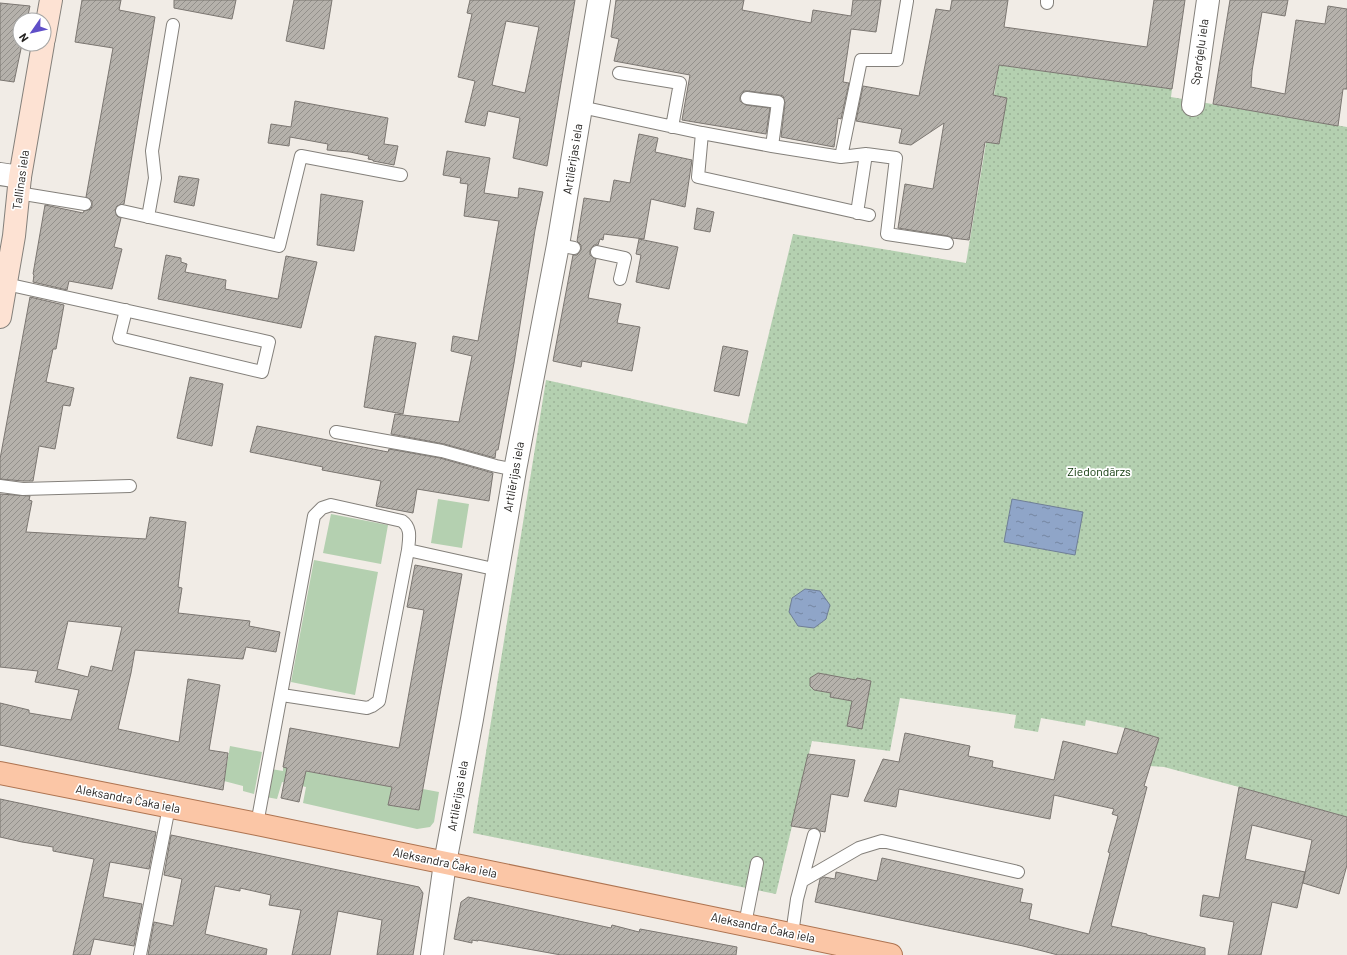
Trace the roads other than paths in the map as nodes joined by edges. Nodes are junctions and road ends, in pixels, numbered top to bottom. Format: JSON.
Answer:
{"nodes":[{"id":1,"x":51,"y":0,"type":"edge"},
{"id":2,"x":599,"y":0,"type":"edge"},
{"id":3,"x":1208,"y":0,"type":"edge"},
{"id":4,"x":907,"y":1,"type":"edge"},
{"id":5,"x":49,"y":12,"type":"edge"},
{"id":6,"x":173,"y":25,"type":"dead end"},
{"id":7,"x":41,"y":52,"type":"edge"},
{"id":8,"x":619,"y":73,"type":"dead end"},
{"id":9,"x":747,"y":98,"type":"dead end"},
{"id":10,"x":1192,"y":105,"type":"dead end"},
{"id":11,"x":581,"y":107,"type":"junction"},
{"id":12,"x":672,"y":127,"type":"junction"},
{"id":13,"x":702,"y":133,"type":"junction"},
{"id":14,"x":772,"y":146,"type":"junction"},
{"id":15,"x":866,"y":154,"type":"junction"},
{"id":16,"x":841,"y":156,"type":"junction"},
{"id":17,"x":401,"y":175,"type":"dead end"},
{"id":18,"x":13,"y":182,"type":"edge"},
{"id":19,"x":85,"y":204,"type":"dead end"},
{"id":20,"x":122,"y":211,"type":"dead end"},
{"id":21,"x":148,"y":217,"type":"junction"},
{"id":22,"x":947,"y":242,"type":"dead end"},
{"id":23,"x":597,"y":252,"type":"dead end"},
{"id":24,"x":620,"y":279,"type":"dead end"},
{"id":25,"x":6,"y":284,"type":"junction"},
{"id":26,"x":126,"y":310,"type":"junction"},
{"id":27,"x":0,"y":317,"type":"edge"},
{"id":28,"x":336,"y":432,"type":"dead end"},
{"id":29,"x":515,"y":470,"type":"junction"},
{"id":30,"x":0,"y":486,"type":"edge"},
{"id":31,"x":130,"y":486,"type":"dead end"},
{"id":32,"x":408,"y":550,"type":"junction"},
{"id":33,"x":498,"y":570,"type":"junction"},
{"id":34,"x":282,"y":695,"type":"junction"},
{"id":35,"x":0,"y":773,"type":"edge"},
{"id":36,"x":169,"y":807,"type":"junction"},
{"id":37,"x":257,"y":824,"type":"junction"},
{"id":38,"x":814,"y":835,"type":"dead end"},
{"id":39,"x":445,"y":863,"type":"junction"},
{"id":40,"x":757,"y":863,"type":"dead end"},
{"id":41,"x":1018,"y":872,"type":"dead end"},
{"id":42,"x":802,"y":881,"type":"junction"},
{"id":43,"x":745,"y":924,"type":"junction"},
{"id":44,"x":792,"y":934,"type":"junction"},
{"id":45,"x":140,"y":955,"type":"edge"},
{"id":46,"x":432,"y":955,"type":"edge"},
{"id":47,"x":890,"y":955,"type":"edge"}],
"edges":[{"from":1,"to":5,"type":"street"},
{"from":2,"to":11,"type":"street","name":"Artilērijas iela"},
{"from":3,"to":10,"type":"street","name":"Sparģeļu iela"},
{"from":4,"to":16,"type":"lane"},
{"from":6,"to":21,"type":"lane"},
{"from":7,"to":18,"type":"street","name":"Tallinas iela"},
{"from":8,"to":12,"type":"lane"},
{"from":9,"to":14,"type":"lane"},
{"from":11,"to":12,"type":"lane"},
{"from":11,"to":29,"type":"street","name":"Artilērijas iela"},
{"from":12,"to":13,"type":"lane"},
{"from":13,"to":14,"type":"lane"},
{"from":13,"to":15,"type":"lane"},
{"from":14,"to":16,"type":"lane"},
{"from":15,"to":16,"type":"lane"},
{"from":15,"to":22,"type":"lane"},
{"from":17,"to":21,"type":"lane"},
{"from":18,"to":19,"type":"lane"},
{"from":18,"to":25,"type":"street","name":"Tallinas iela"},
{"from":20,"to":21,"type":"lane"},
{"from":23,"to":24,"type":"lane"},
{"from":25,"to":26,"type":"lane"},
{"from":25,"to":27,"type":"street","name":"Tallinas iela"},
{"from":26,"to":26,"type":"lane"},
{"from":28,"to":29,"type":"lane"},
{"from":29,"to":33,"type":"street","name":"Artilērijas iela"},
{"from":30,"to":31,"type":"lane"},
{"from":32,"to":33,"type":"lane"},
{"from":32,"to":34,"type":"lane"},
{"from":32,"to":34,"type":"lane"},
{"from":33,"to":39,"type":"street","name":"Artilērijas iela"},
{"from":34,"to":37,"type":"lane"},
{"from":35,"to":36,"type":"main road","name":"Aleksandra Čaka iela"},
{"from":36,"to":37,"type":"main road","name":"Aleksandra Čaka iela"},
{"from":36,"to":45,"type":"lane"},
{"from":37,"to":39,"type":"main road","name":"Aleksandra Čaka iela"},
{"from":38,"to":42,"type":"lane"},
{"from":39,"to":43,"type":"main road","name":"Aleksandra Čaka iela"},
{"from":39,"to":46,"type":"street","name":"Artilērijas iela"},
{"from":40,"to":43,"type":"lane"},
{"from":41,"to":42,"type":"lane"},
{"from":42,"to":44,"type":"lane"},
{"from":43,"to":44,"type":"main road","name":"Aleksandra Čaka iela"},
{"from":44,"to":47,"type":"main road","name":"Aleksandra Čaka iela"}]}
